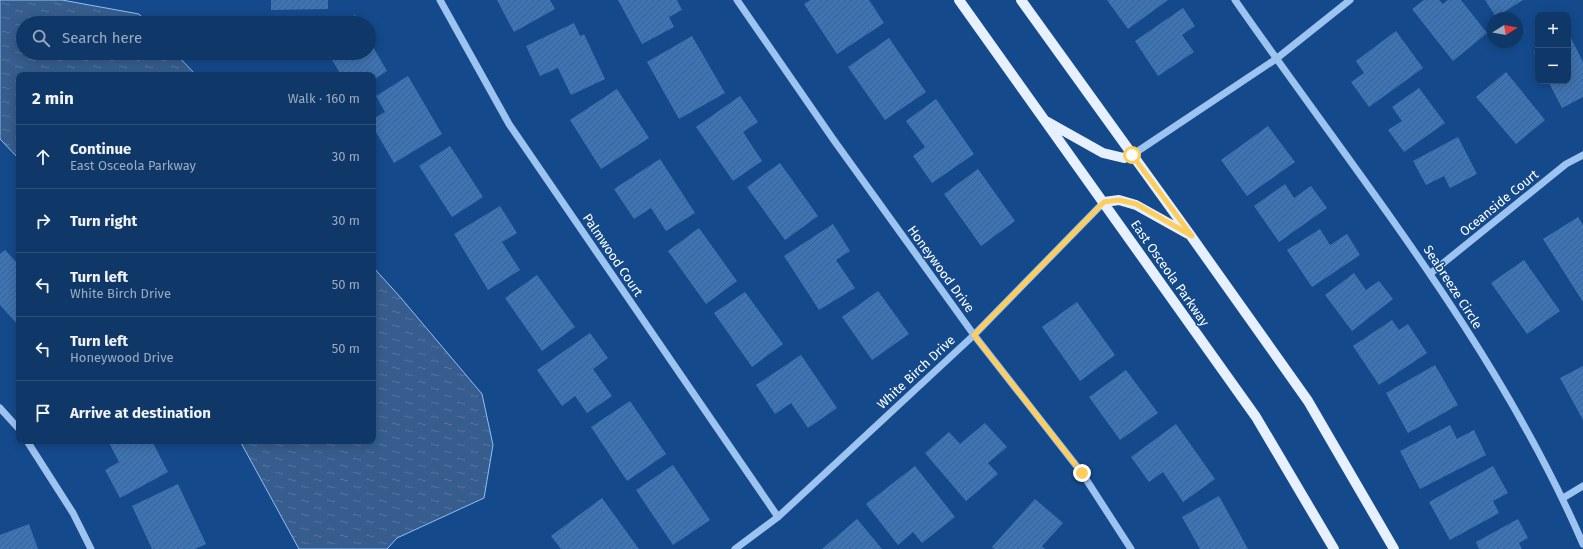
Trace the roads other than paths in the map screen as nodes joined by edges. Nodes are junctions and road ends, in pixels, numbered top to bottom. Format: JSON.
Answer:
{"nodes":[{"id":1,"x":440,"y":0,"type":"edge"},
{"id":2,"x":736,"y":0,"type":"edge"},
{"id":3,"x":959,"y":0,"type":"edge"},
{"id":4,"x":1022,"y":0,"type":"edge"},
{"id":5,"x":1235,"y":0,"type":"edge"},
{"id":6,"x":1350,"y":0,"type":"edge"},
{"id":7,"x":1276,"y":59,"type":"junction"},
{"id":8,"x":1042,"y":119,"type":"junction"},
{"id":9,"x":1583,"y":154,"type":"edge"},
{"id":10,"x":1132,"y":155,"type":"junction"},
{"id":11,"x":1104,"y":202,"type":"junction"},
{"id":12,"x":1192,"y":236,"type":"junction"},
{"id":13,"x":1431,"y":273,"type":"junction"},
{"id":14,"x":974,"y":335,"type":"junction"},
{"id":15,"x":0,"y":408,"type":"edge"},
{"id":16,"x":16,"y":426,"type":"edge"},
{"id":17,"x":29,"y":444,"type":"edge"},
{"id":18,"x":1583,"y":486,"type":"edge"},
{"id":19,"x":1563,"y":498,"type":"junction"},
{"id":20,"x":778,"y":517,"type":"junction"},
{"id":21,"x":1583,"y":544,"type":"edge"},
{"id":22,"x":91,"y":549,"type":"edge"},
{"id":23,"x":735,"y":549,"type":"edge"},
{"id":24,"x":1131,"y":549,"type":"edge"},
{"id":25,"x":1334,"y":549,"type":"edge"},
{"id":26,"x":1394,"y":549,"type":"edge"}],
"edges":[{"from":1,"to":20,"type":"street","name":"Palmwood Court"},
{"from":2,"to":14,"type":"street","name":"Honeywood Drive"},
{"from":3,"to":8,"type":"main road","name":"East Osceola Parkway"},
{"from":4,"to":10,"type":"main road"},
{"from":5,"to":7,"type":"street","name":"Seabreeze Circle"},
{"from":6,"to":7,"type":"street"},
{"from":7,"to":10,"type":"street"},
{"from":7,"to":13,"type":"street","name":"Seabreeze Circle"},
{"from":8,"to":10,"type":"main road"},
{"from":8,"to":11,"type":"main road","name":"East Osceola Parkway"},
{"from":9,"to":13,"type":"street","name":"Oceanside Court"},
{"from":10,"to":12,"type":"main road"},
{"from":11,"to":12,"type":"main road"},
{"from":11,"to":14,"type":"street","name":"White Birch Drive"},
{"from":11,"to":25,"type":"main road","name":"East Osceola Parkway"},
{"from":12,"to":26,"type":"main road"},
{"from":13,"to":19,"type":"street","name":"Seabreeze Circle"},
{"from":14,"to":20,"type":"street","name":"White Birch Drive"},
{"from":14,"to":24,"type":"street","name":"Honeywood Drive"},
{"from":15,"to":16,"type":"street"},
{"from":17,"to":22,"type":"street"},
{"from":18,"to":19,"type":"street"},
{"from":19,"to":21,"type":"street","name":"Seabreeze Circle"},
{"from":20,"to":23,"type":"street","name":"White Birch Drive"}]}
